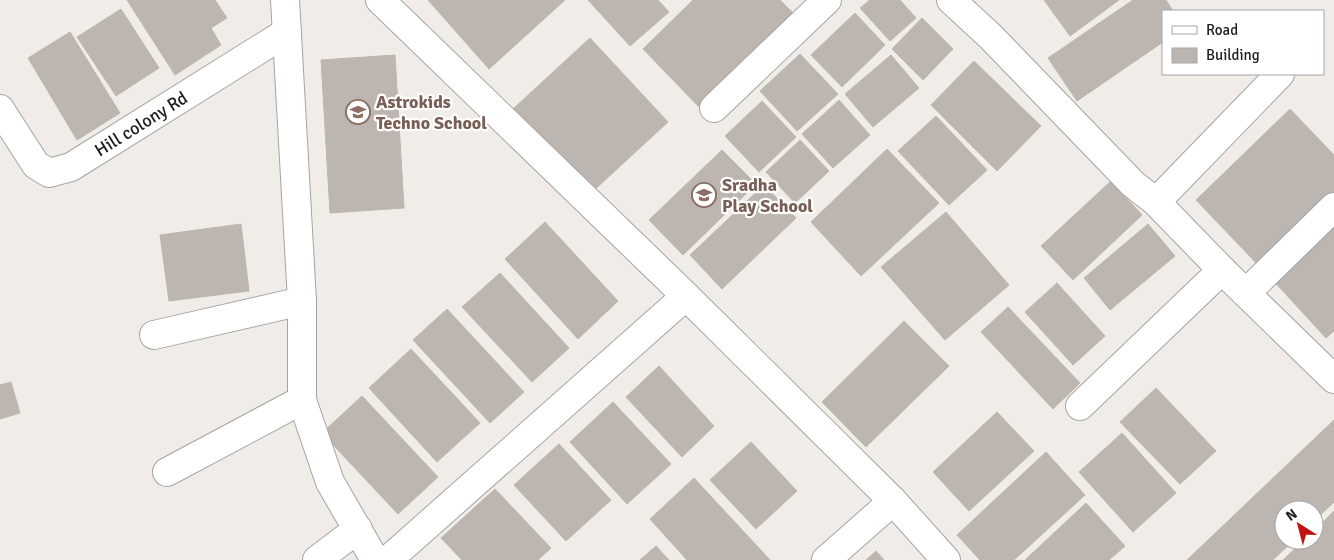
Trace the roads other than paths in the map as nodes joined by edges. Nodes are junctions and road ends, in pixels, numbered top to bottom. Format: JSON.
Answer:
{"nodes":[{"id":1,"x":286,"y":0,"type":"edge"},
{"id":2,"x":380,"y":0,"type":"edge"},
{"id":3,"x":827,"y":0,"type":"edge"},
{"id":4,"x":951,"y":0,"type":"edge"},
{"id":5,"x":287,"y":32,"type":"junction"},
{"id":6,"x":1279,"y":75,"type":"edge"},
{"id":7,"x":714,"y":108,"type":"dead end"},
{"id":8,"x":0,"y":109,"type":"edge"},
{"id":9,"x":9,"y":141,"type":"edge"},
{"id":10,"x":1156,"y":202,"type":"junction"},
{"id":11,"x":1334,"y":207,"type":"edge"},
{"id":12,"x":1222,"y":270,"type":"junction"},
{"id":13,"x":1246,"y":293,"type":"junction"},
{"id":14,"x":686,"y":296,"type":"junction"},
{"id":15,"x":302,"y":301,"type":"junction"},
{"id":16,"x":154,"y":336,"type":"dead end"},
{"id":17,"x":1334,"y":379,"type":"edge"},
{"id":18,"x":302,"y":400,"type":"junction"},
{"id":19,"x":1080,"y":406,"type":"dead end"},
{"id":20,"x":167,"y":472,"type":"dead end"},
{"id":21,"x":894,"y":500,"type":"junction"},
{"id":22,"x":358,"y":529,"type":"junction"},
{"id":23,"x":317,"y":560,"type":"edge"},
{"id":24,"x":375,"y":560,"type":"edge"},
{"id":25,"x":388,"y":560,"type":"edge"},
{"id":26,"x":826,"y":560,"type":"edge"},
{"id":27,"x":946,"y":560,"type":"edge"}],
"edges":[{"from":1,"to":5,"type":"street"},
{"from":2,"to":14,"type":"street"},
{"from":3,"to":7,"type":"street"},
{"from":4,"to":10,"type":"street"},
{"from":5,"to":9,"type":"street","name":"Hill colony Rd"},
{"from":5,"to":15,"type":"street"},
{"from":6,"to":10,"type":"street"},
{"from":8,"to":9,"type":"street","name":"Hill colony Rd"},
{"from":10,"to":12,"type":"street"},
{"from":11,"to":13,"type":"street"},
{"from":12,"to":13,"type":"street"},
{"from":12,"to":19,"type":"street"},
{"from":13,"to":17,"type":"street"},
{"from":14,"to":21,"type":"street"},
{"from":14,"to":25,"type":"street"},
{"from":15,"to":16,"type":"street"},
{"from":15,"to":18,"type":"street"},
{"from":18,"to":20,"type":"street"},
{"from":18,"to":22,"type":"street"},
{"from":21,"to":26,"type":"street"},
{"from":21,"to":27,"type":"street"},
{"from":22,"to":23,"type":"street"},
{"from":22,"to":24,"type":"street"}]}
